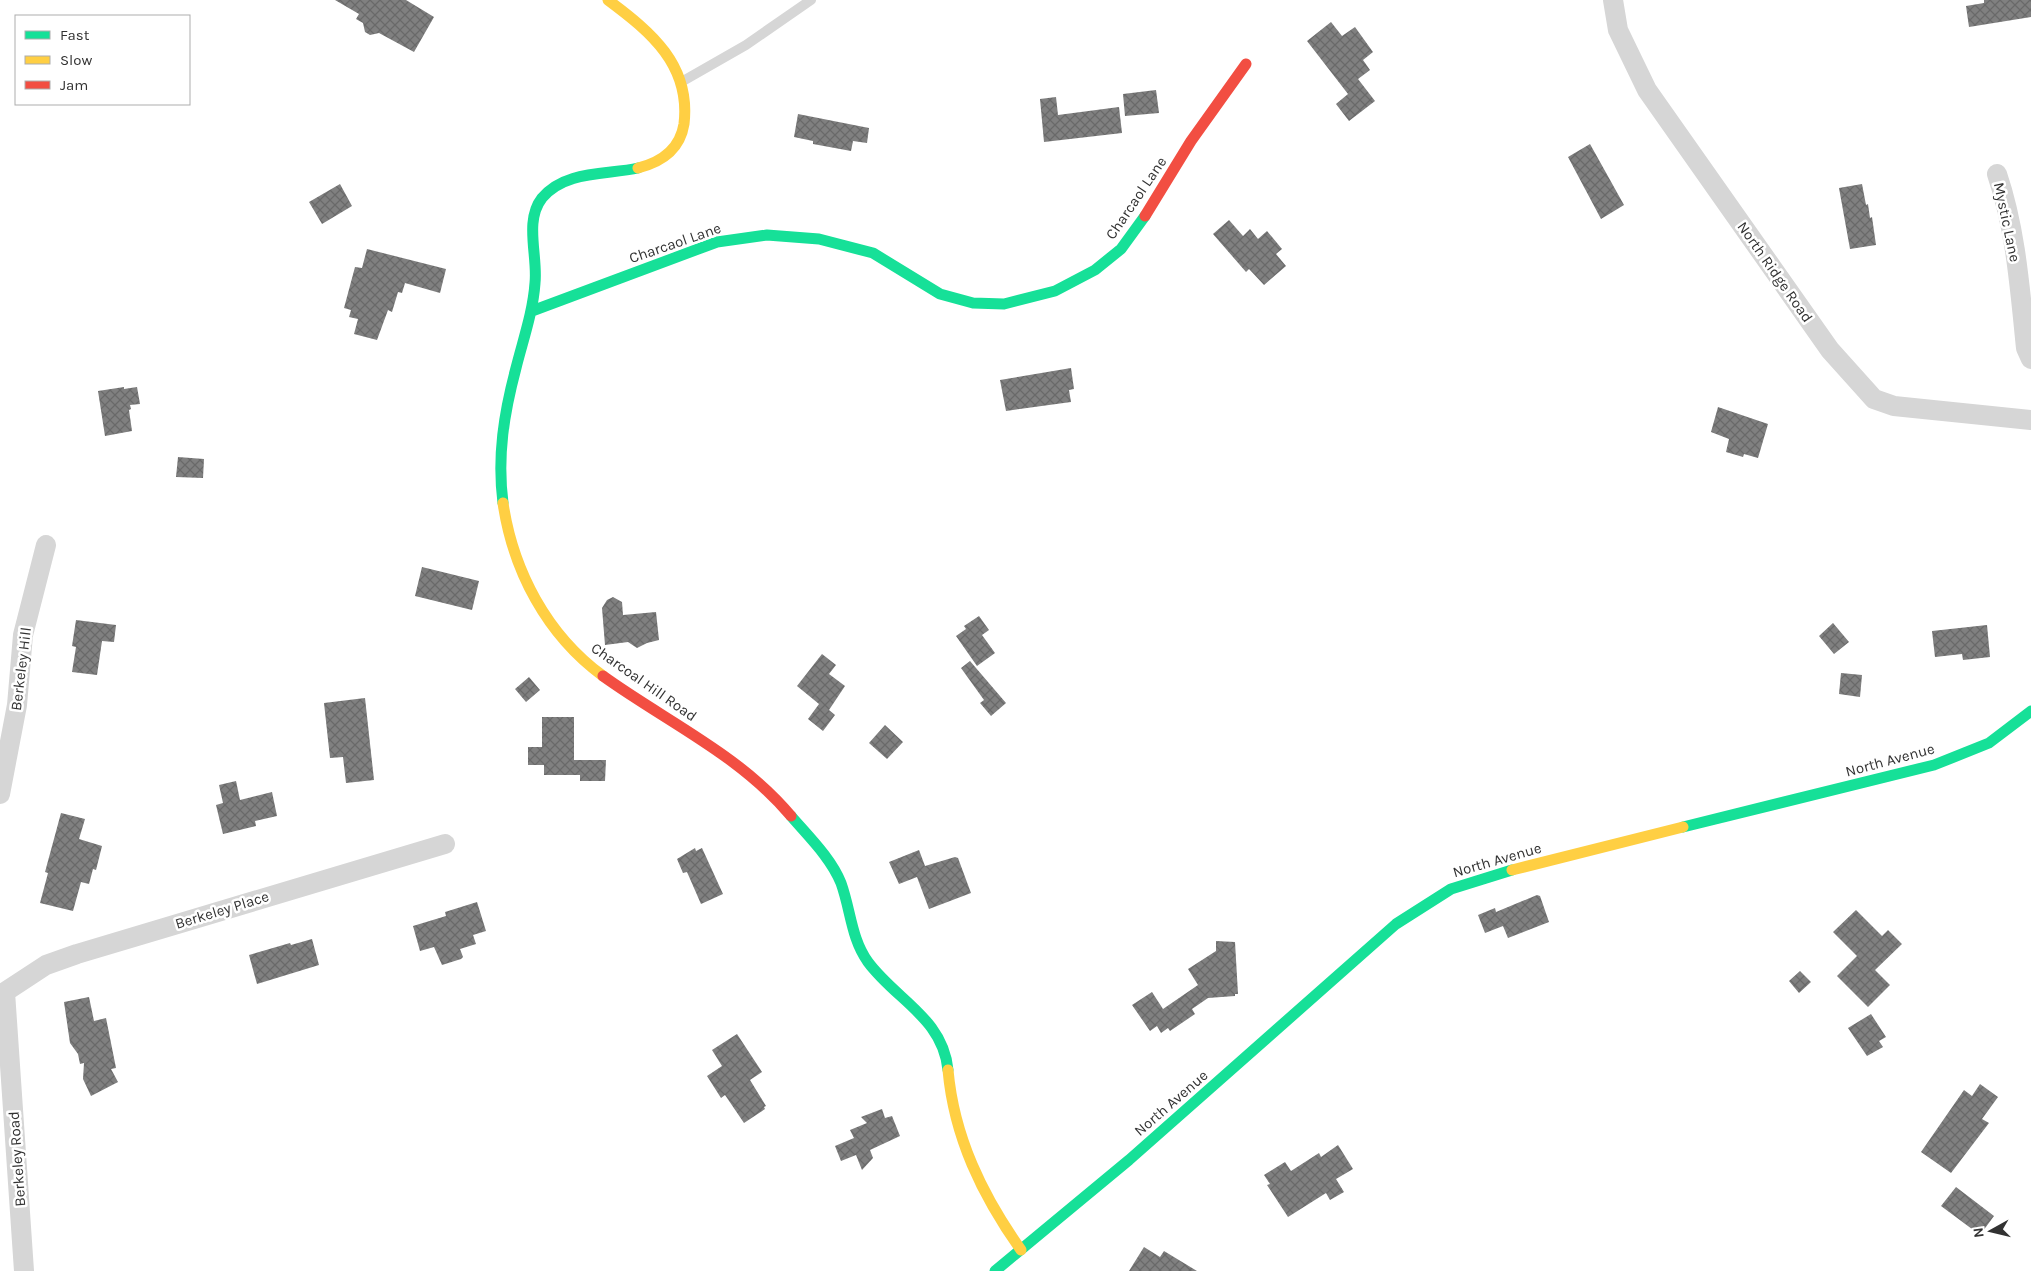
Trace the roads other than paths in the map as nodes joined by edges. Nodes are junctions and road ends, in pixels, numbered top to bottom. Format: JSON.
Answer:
{"nodes":[{"id":1,"x":608,"y":0,"type":"edge"},
{"id":2,"x":811,"y":0,"type":"edge"},
{"id":3,"x":1613,"y":0,"type":"edge"},
{"id":4,"x":1246,"y":64,"type":"dead end"},
{"id":5,"x":683,"y":81,"type":"junction"},
{"id":6,"x":1997,"y":174,"type":"dead end"},
{"id":7,"x":532,"y":311,"type":"junction"},
{"id":8,"x":2031,"y":359,"type":"edge"},
{"id":9,"x":2031,"y":420,"type":"edge"},
{"id":10,"x":46,"y":545,"type":"dead end"},
{"id":11,"x":2031,"y":711,"type":"edge"},
{"id":12,"x":0,"y":794,"type":"edge"},
{"id":13,"x":445,"y":844,"type":"dead end"},
{"id":14,"x":3,"y":992,"type":"edge"},
{"id":15,"x":1021,"y":1250,"type":"junction"},
{"id":16,"x":24,"y":1271,"type":"edge"},
{"id":17,"x":995,"y":1271,"type":"edge"}],
"edges":[{"from":1,"to":5,"type":"street","name":"Charcoal Hill Road"},
{"from":2,"to":5,"type":"lane"},
{"from":3,"to":9,"type":"street","name":"North Ridge Road"},
{"from":4,"to":7,"type":"street","name":"Charcaol Lane"},
{"from":5,"to":7,"type":"street","name":"Charcoal Hill Road"},
{"from":6,"to":8,"type":"street","name":"Mystic Lane"},
{"from":7,"to":15,"type":"street","name":"Charcoal Hill Road"},
{"from":10,"to":12,"type":"street","name":"Berkeley Hill"},
{"from":11,"to":15,"type":"street","name":"North Avenue"},
{"from":13,"to":14,"type":"street","name":"Berkeley Place"},
{"from":14,"to":16,"type":"street","name":"Berkeley Road"},
{"from":15,"to":17,"type":"street","name":"North Avenue"}]}
